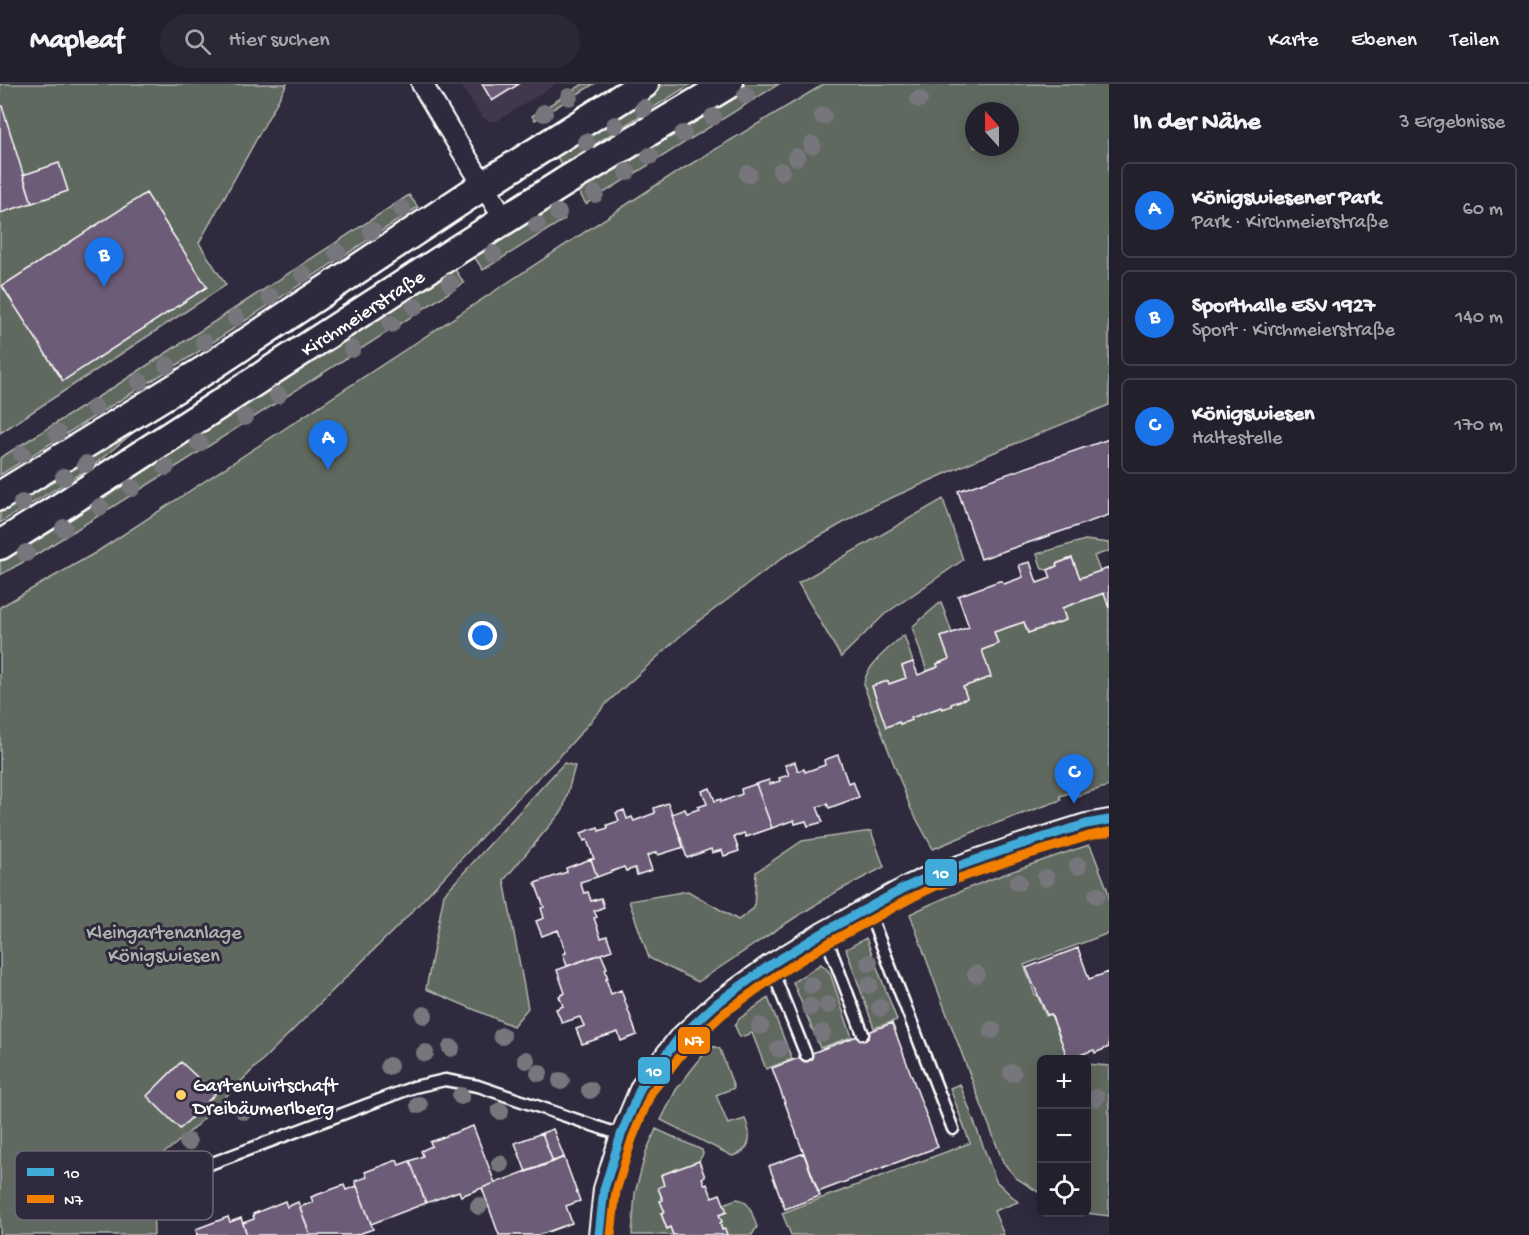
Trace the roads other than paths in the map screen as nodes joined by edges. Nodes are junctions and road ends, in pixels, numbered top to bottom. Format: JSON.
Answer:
{"nodes":[{"id":1,"x":422,"y":84,"type":"edge"},
{"id":2,"x":644,"y":84,"type":"edge"},
{"id":3,"x":728,"y":84,"type":"edge"},
{"id":4,"x":484,"y":184,"type":"junction"},
{"id":5,"x":506,"y":220,"type":"junction"},
{"id":6,"x":0,"y":496,"type":"edge"},
{"id":7,"x":0,"y":545,"type":"edge"},
{"id":8,"x":1109,"y":820,"type":"edge"},
{"id":9,"x":867,"y":907,"type":"junction"},
{"id":10,"x":824,"y":932,"type":"junction"},
{"id":11,"x":770,"y":965,"type":"junction"},
{"id":12,"x":864,"y":1034,"type":"dead end"},
{"id":13,"x":806,"y":1055,"type":"dead end"},
{"id":14,"x":952,"y":1129,"type":"dead end"},
{"id":15,"x":621,"y":1135,"type":"junction"},
{"id":16,"x":213,"y":1163,"type":"edge"},
{"id":17,"x":599,"y":1235,"type":"edge"}],
"edges":[{"from":1,"to":4,"type":"street"},
{"from":2,"to":4,"type":"main road","name":"Kirchmeierstraße"},
{"from":3,"to":5,"type":"main road","name":"Kirchmeierstraße"},
{"from":4,"to":5,"type":"street"},
{"from":4,"to":6,"type":"main road","name":"Kirchmeierstraße"},
{"from":5,"to":7,"type":"main road","name":"Kirchmeierstraße"},
{"from":8,"to":9,"type":"street"},
{"from":9,"to":10,"type":"street"},
{"from":9,"to":14,"type":"lane"},
{"from":10,"to":11,"type":"street"},
{"from":10,"to":12,"type":"lane"},
{"from":11,"to":13,"type":"lane"},
{"from":11,"to":15,"type":"street"},
{"from":15,"to":16,"type":"lane"},
{"from":15,"to":17,"type":"street"}]}
